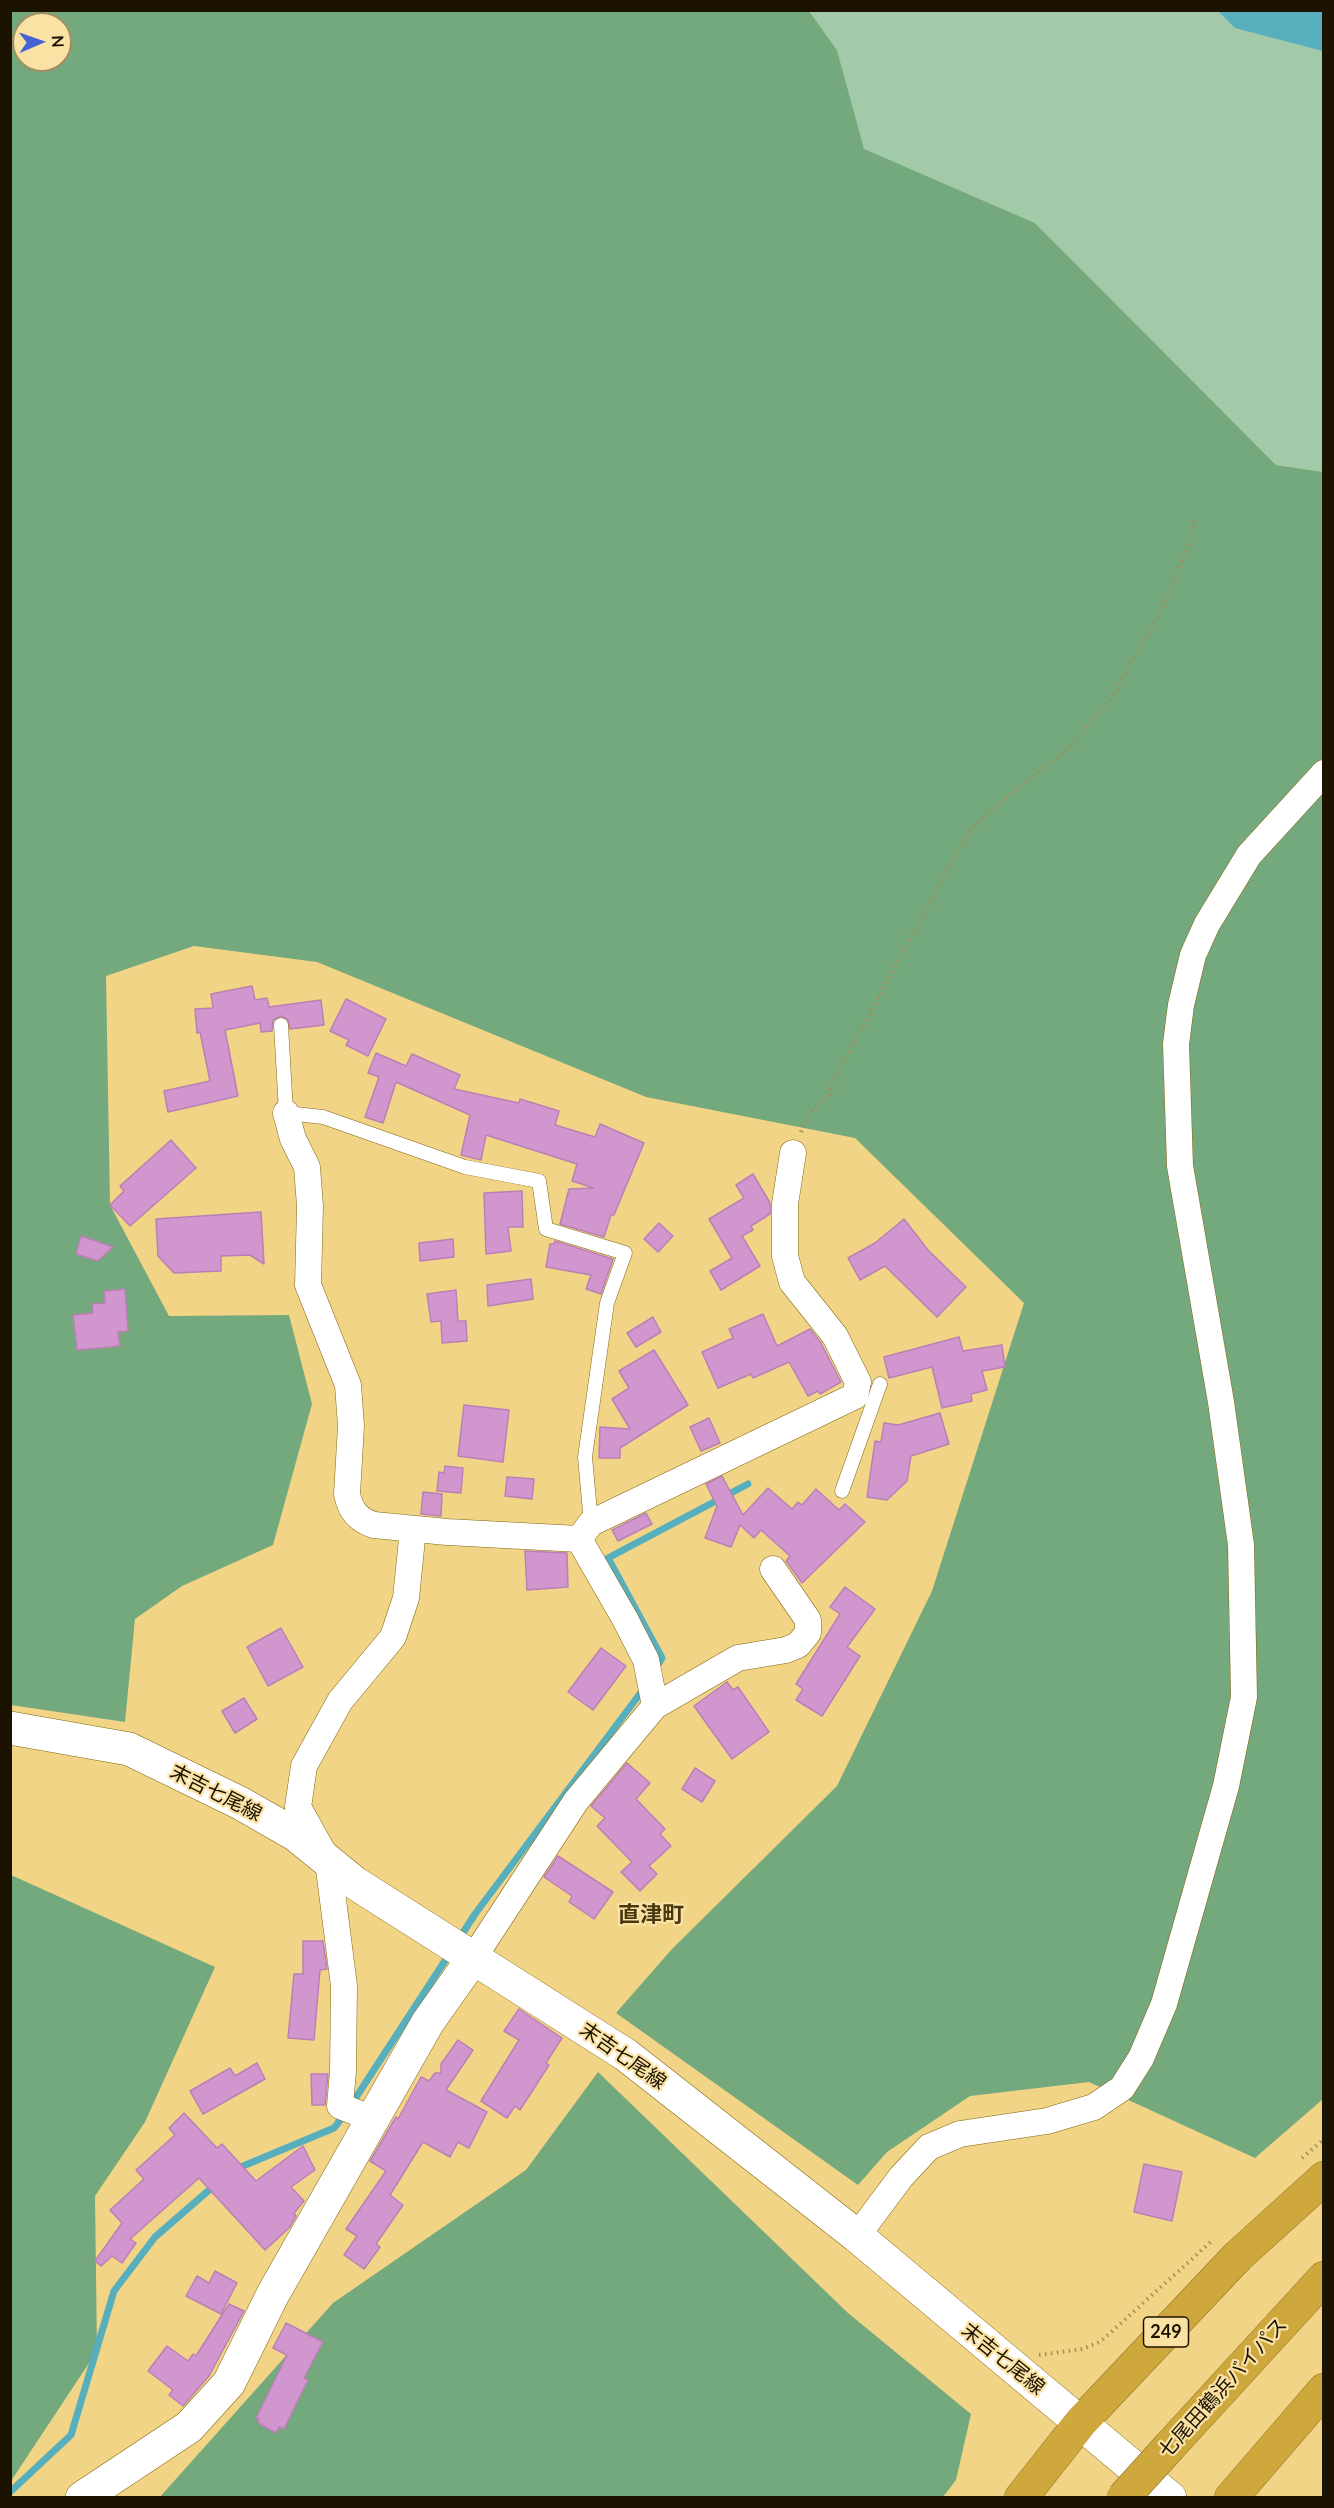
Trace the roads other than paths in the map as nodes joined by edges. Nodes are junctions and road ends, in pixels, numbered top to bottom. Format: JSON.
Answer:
{"nodes":[{"id":1,"x":1323,"y":773,"type":"edge"},
{"id":2,"x":281,"y":1025,"type":"dead end"},
{"id":3,"x":286,"y":1113,"type":"junction"},
{"id":4,"x":793,"y":1153,"type":"road end"},
{"id":5,"x":855,"y":1396,"type":"junction"},
{"id":6,"x":842,"y":1491,"type":"dead end"},
{"id":7,"x":413,"y":1529,"type":"junction"},
{"id":8,"x":585,"y":1531,"type":"junction"},
{"id":9,"x":772,"y":1569,"type":"dead end"},
{"id":10,"x":655,"y":1706,"type":"junction"},
{"id":11,"x":10,"y":1728,"type":"edge"},
{"id":12,"x":328,"y":1861,"type":"junction"},
{"id":13,"x":474,"y":1957,"type":"junction"},
{"id":14,"x":373,"y":2119,"type":"junction"},
{"id":15,"x":1311,"y":2170,"type":"edge"},
{"id":16,"x":857,"y":2236,"type":"junction"},
{"id":17,"x":1323,"y":2278,"type":"edge"},
{"id":18,"x":1323,"y":2390,"type":"edge"},
{"id":19,"x":1081,"y":2422,"type":"junction"},
{"id":20,"x":82,"y":2498,"type":"edge"},
{"id":21,"x":1021,"y":2498,"type":"edge"},
{"id":22,"x":1123,"y":2498,"type":"edge"},
{"id":23,"x":1170,"y":2498,"type":"edge"},
{"id":24,"x":1231,"y":2498,"type":"edge"}],
"edges":[{"from":1,"to":16,"type":"street"},
{"from":2,"to":3,"type":"lane"},
{"from":3,"to":7,"type":"street"},
{"from":3,"to":8,"type":"lane"},
{"from":4,"to":5,"type":"street"},
{"from":5,"to":6,"type":"lane"},
{"from":5,"to":8,"type":"street"},
{"from":7,"to":8,"type":"street"},
{"from":7,"to":12,"type":"street"},
{"from":8,"to":10,"type":"street"},
{"from":9,"to":10,"type":"street"},
{"from":10,"to":13,"type":"street"},
{"from":11,"to":12,"type":"main road","name":"末吉七尾線"},
{"from":12,"to":13,"type":"main road","name":"末吉七尾線"},
{"from":12,"to":14,"type":"street"},
{"from":13,"to":14,"type":"main road"},
{"from":13,"to":16,"type":"main road","name":"末吉七尾線"},
{"from":14,"to":20,"type":"main road"},
{"from":15,"to":19,"type":"highway","number":"249"},
{"from":16,"to":19,"type":"main road","name":"末吉七尾線"},
{"from":17,"to":22,"type":"highway","name":"七尾田鶴浜バイパス","bridge":true},
{"from":18,"to":24,"type":"highway"},
{"from":19,"to":21,"type":"highway","number":"249"},
{"from":19,"to":23,"type":"main road","name":"末吉七尾線"}]}
